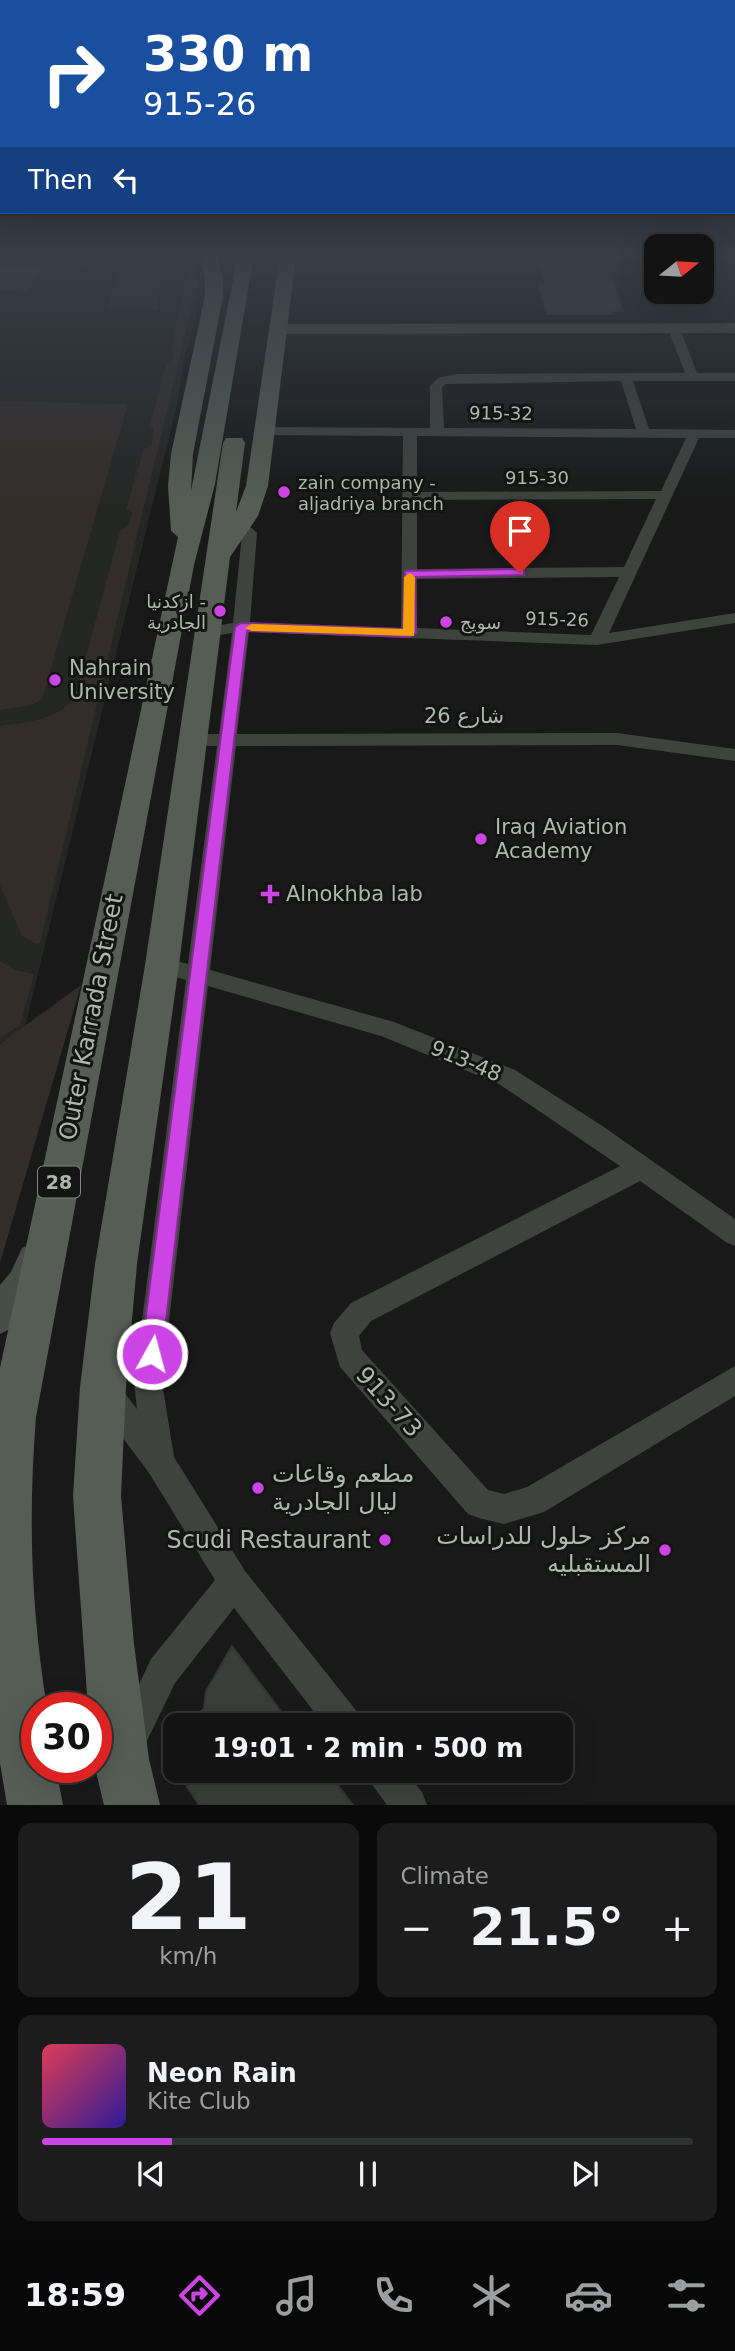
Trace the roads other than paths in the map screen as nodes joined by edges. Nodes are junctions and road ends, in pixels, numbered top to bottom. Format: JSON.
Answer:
{"nodes":[{"id":1,"x":205,"y":339,"type":"edge"},
{"id":2,"x":235,"y":339,"type":"edge"},
{"id":3,"x":277,"y":339,"type":"edge"},
{"id":4,"x":678,"y":339,"type":"edge"},
{"id":5,"x":626,"y":377,"type":"junction"},
{"id":6,"x":692,"y":377,"type":"junction"},
{"id":7,"x":735,"y":377,"type":"edge"},
{"id":8,"x":236,"y":430,"type":"dead end"},
{"id":9,"x":410,"y":430,"type":"junction"},
{"id":10,"x":437,"y":430,"type":"junction"},
{"id":11,"x":266,"y":431,"type":"junction"},
{"id":12,"x":643,"y":432,"type":"junction"},
{"id":13,"x":695,"y":433,"type":"junction"},
{"id":14,"x":735,"y":434,"type":"edge"},
{"id":15,"x":216,"y":484,"type":"junction"},
{"id":16,"x":665,"y":495,"type":"junction"},
{"id":17,"x":410,"y":496,"type":"junction"},
{"id":18,"x":240,"y":525,"type":"junction"},
{"id":19,"x":199,"y":564,"type":"junction"},
{"id":20,"x":631,"y":572,"type":"junction"},
{"id":21,"x":410,"y":574,"type":"junction"},
{"id":22,"x":735,"y":618,"type":"edge"},
{"id":23,"x":225,"y":629,"type":"junction"},
{"id":24,"x":409,"y":633,"type":"junction"},
{"id":25,"x":597,"y":640,"type":"junction"},
{"id":26,"x":210,"y":739,"type":"junction"},
{"id":27,"x":735,"y":755,"type":"edge"},
{"id":28,"x":180,"y":969,"type":"junction"},
{"id":29,"x":642,"y":1167,"type":"junction"},
{"id":30,"x":54,"y":1207,"type":"junction"},
{"id":31,"x":735,"y":1234,"type":"edge"},
{"id":32,"x":0,"y":1315,"type":"edge"},
{"id":33,"x":735,"y":1380,"type":"edge"},
{"id":34,"x":103,"y":1387,"type":"junction"},
{"id":35,"x":160,"y":1462,"type":"junction"},
{"id":36,"x":234,"y":1582,"type":"junction"},
{"id":37,"x":337,"y":1713,"type":"edge"},
{"id":38,"x":121,"y":1759,"type":"junction"},
{"id":39,"x":393,"y":1783,"type":"edge"},
{"id":40,"x":35,"y":1805,"type":"edge"},
{"id":41,"x":132,"y":1805,"type":"edge"},
{"id":42,"x":410,"y":1805,"type":"edge"}],
"edges":[{"from":1,"to":19,"type":"main road"},
{"from":2,"to":15,"type":"main road"},
{"from":3,"to":11,"type":"main road"},
{"from":4,"to":6,"type":"street"},
{"from":5,"to":6,"type":"street"},
{"from":5,"to":10,"type":"street"},
{"from":5,"to":12,"type":"street"},
{"from":6,"to":7,"type":"street"},
{"from":8,"to":15,"type":"main road"},
{"from":9,"to":10,"type":"street","name":"915-32"},
{"from":9,"to":11,"type":"street","name":"915-32"},
{"from":9,"to":17,"type":"street"},
{"from":10,"to":12,"type":"street","name":"915-32"},
{"from":11,"to":18,"type":"main road"},
{"from":12,"to":13,"type":"street","name":"915-32"},
{"from":13,"to":14,"type":"street","name":"915-32"},
{"from":13,"to":16,"type":"street"},
{"from":15,"to":19,"type":"main road"},
{"from":15,"to":19,"type":"main road"},
{"from":16,"to":17,"type":"street","name":"915-30"},
{"from":16,"to":20,"type":"street"},
{"from":17,"to":21,"type":"street"},
{"from":18,"to":19,"type":"main road"},
{"from":18,"to":23,"type":"street"},
{"from":19,"to":23,"type":"main road"},
{"from":19,"to":30,"type":"main road","name":"Outer Karrada Street","number":"28"},
{"from":20,"to":21,"type":"street"},
{"from":20,"to":25,"type":"street"},
{"from":21,"to":24,"type":"street"},
{"from":22,"to":25,"type":"street","name":"915-26"},
{"from":23,"to":24,"type":"street","name":"915-26"},
{"from":23,"to":26,"type":"main road"},
{"from":24,"to":25,"type":"street","name":"915-26"},
{"from":26,"to":27,"type":"street","name":"شارع 26"},
{"from":26,"to":28,"type":"main road"},
{"from":28,"to":29,"type":"street","name":"913-48"},
{"from":28,"to":34,"type":"main road"},
{"from":28,"to":35,"type":"street"},
{"from":29,"to":31,"type":"street","name":"913-48"},
{"from":29,"to":33,"type":"street","name":"913-73"},
{"from":30,"to":32,"type":"main road"},
{"from":30,"to":40,"type":"main road","name":"Outer Karrada Street","number":"28"},
{"from":34,"to":35,"type":"street"},
{"from":34,"to":38,"type":"main road"},
{"from":35,"to":36,"type":"street"},
{"from":36,"to":37,"type":"street"},
{"from":36,"to":38,"type":"street"},
{"from":38,"to":41,"type":"main road"},
{"from":39,"to":42,"type":"street"}]}
